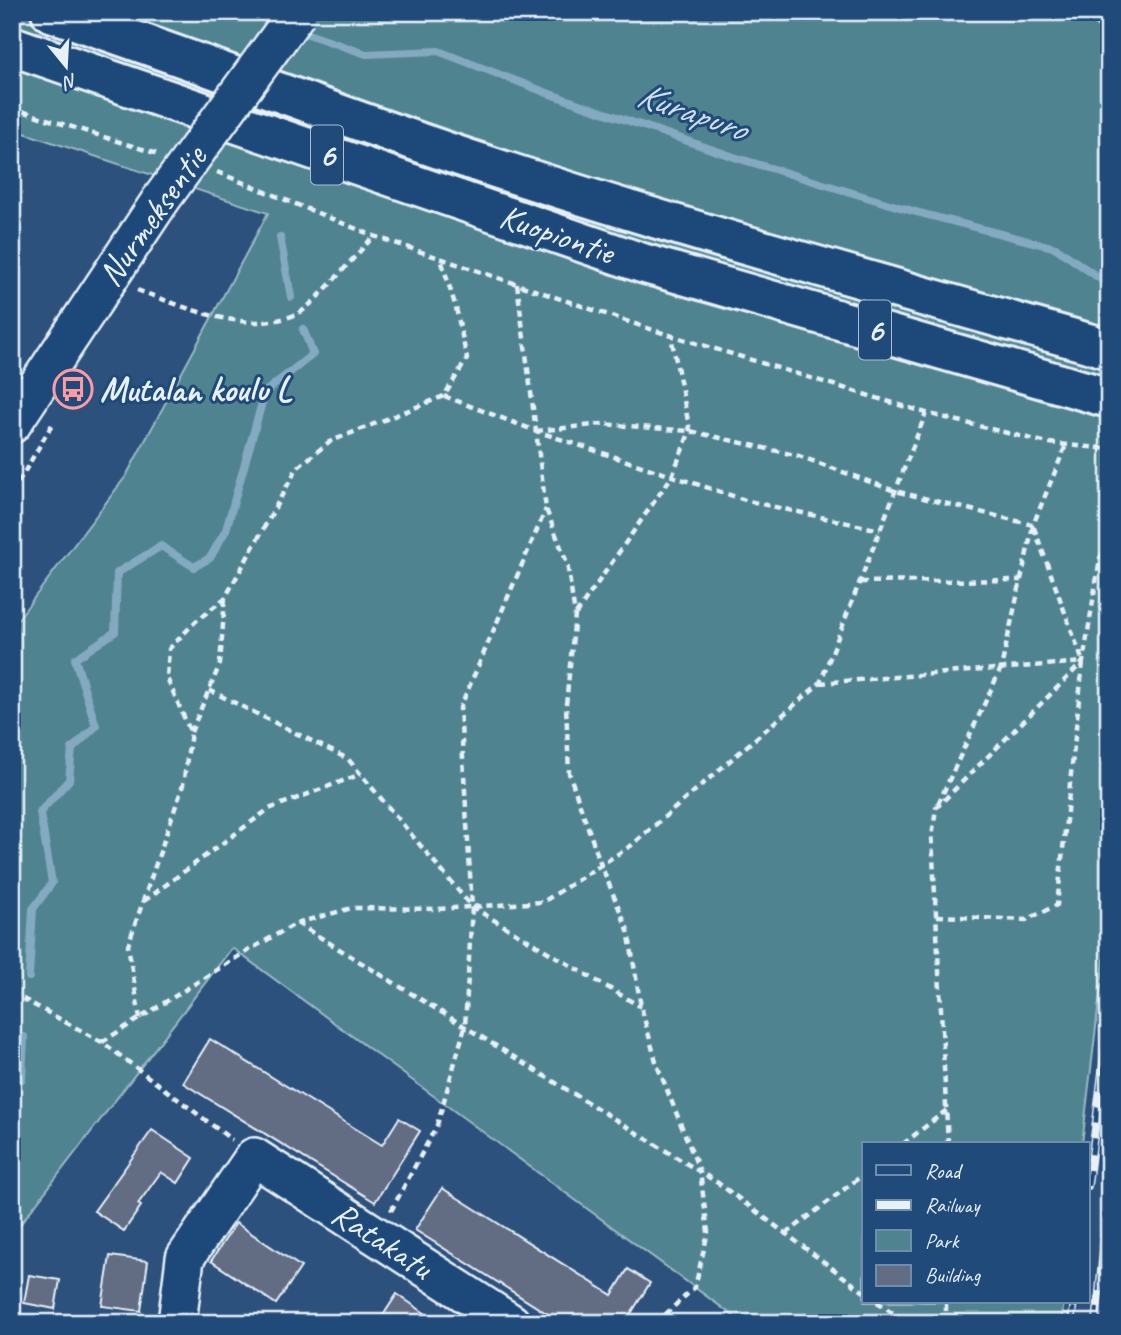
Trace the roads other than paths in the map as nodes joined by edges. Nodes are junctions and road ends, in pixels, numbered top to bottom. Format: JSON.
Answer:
{"nodes":[{"id":1,"x":51,"y":12,"type":"edge"},
{"id":2,"x":75,"y":12,"type":"edge"},
{"id":3,"x":297,"y":12,"type":"edge"},
{"id":4,"x":12,"y":46,"type":"edge"},
{"id":5,"x":155,"y":47,"type":"junction"},
{"id":6,"x":1109,"y":349,"type":"edge"},
{"id":7,"x":1109,"y":398,"type":"edge"},
{"id":8,"x":12,"y":424,"type":"edge"},
{"id":9,"x":177,"y":1323,"type":"edge"},
{"id":10,"x":511,"y":1323,"type":"edge"}],
"edges":[{"from":1,"to":5,"type":"highway","name":"Kuopiontie","number":"6"},
{"from":2,"to":5,"type":"highway"},
{"from":3,"to":8,"type":"street","name":"Nurmeksentie","bridge":true},
{"from":4,"to":7,"type":"highway","name":"Kuopiontie","number":"6"},
{"from":5,"to":6,"type":"highway","name":"Kuopiontie","number":"6"},
{"from":9,"to":10,"type":"street","name":"Ratakatu"}]}
